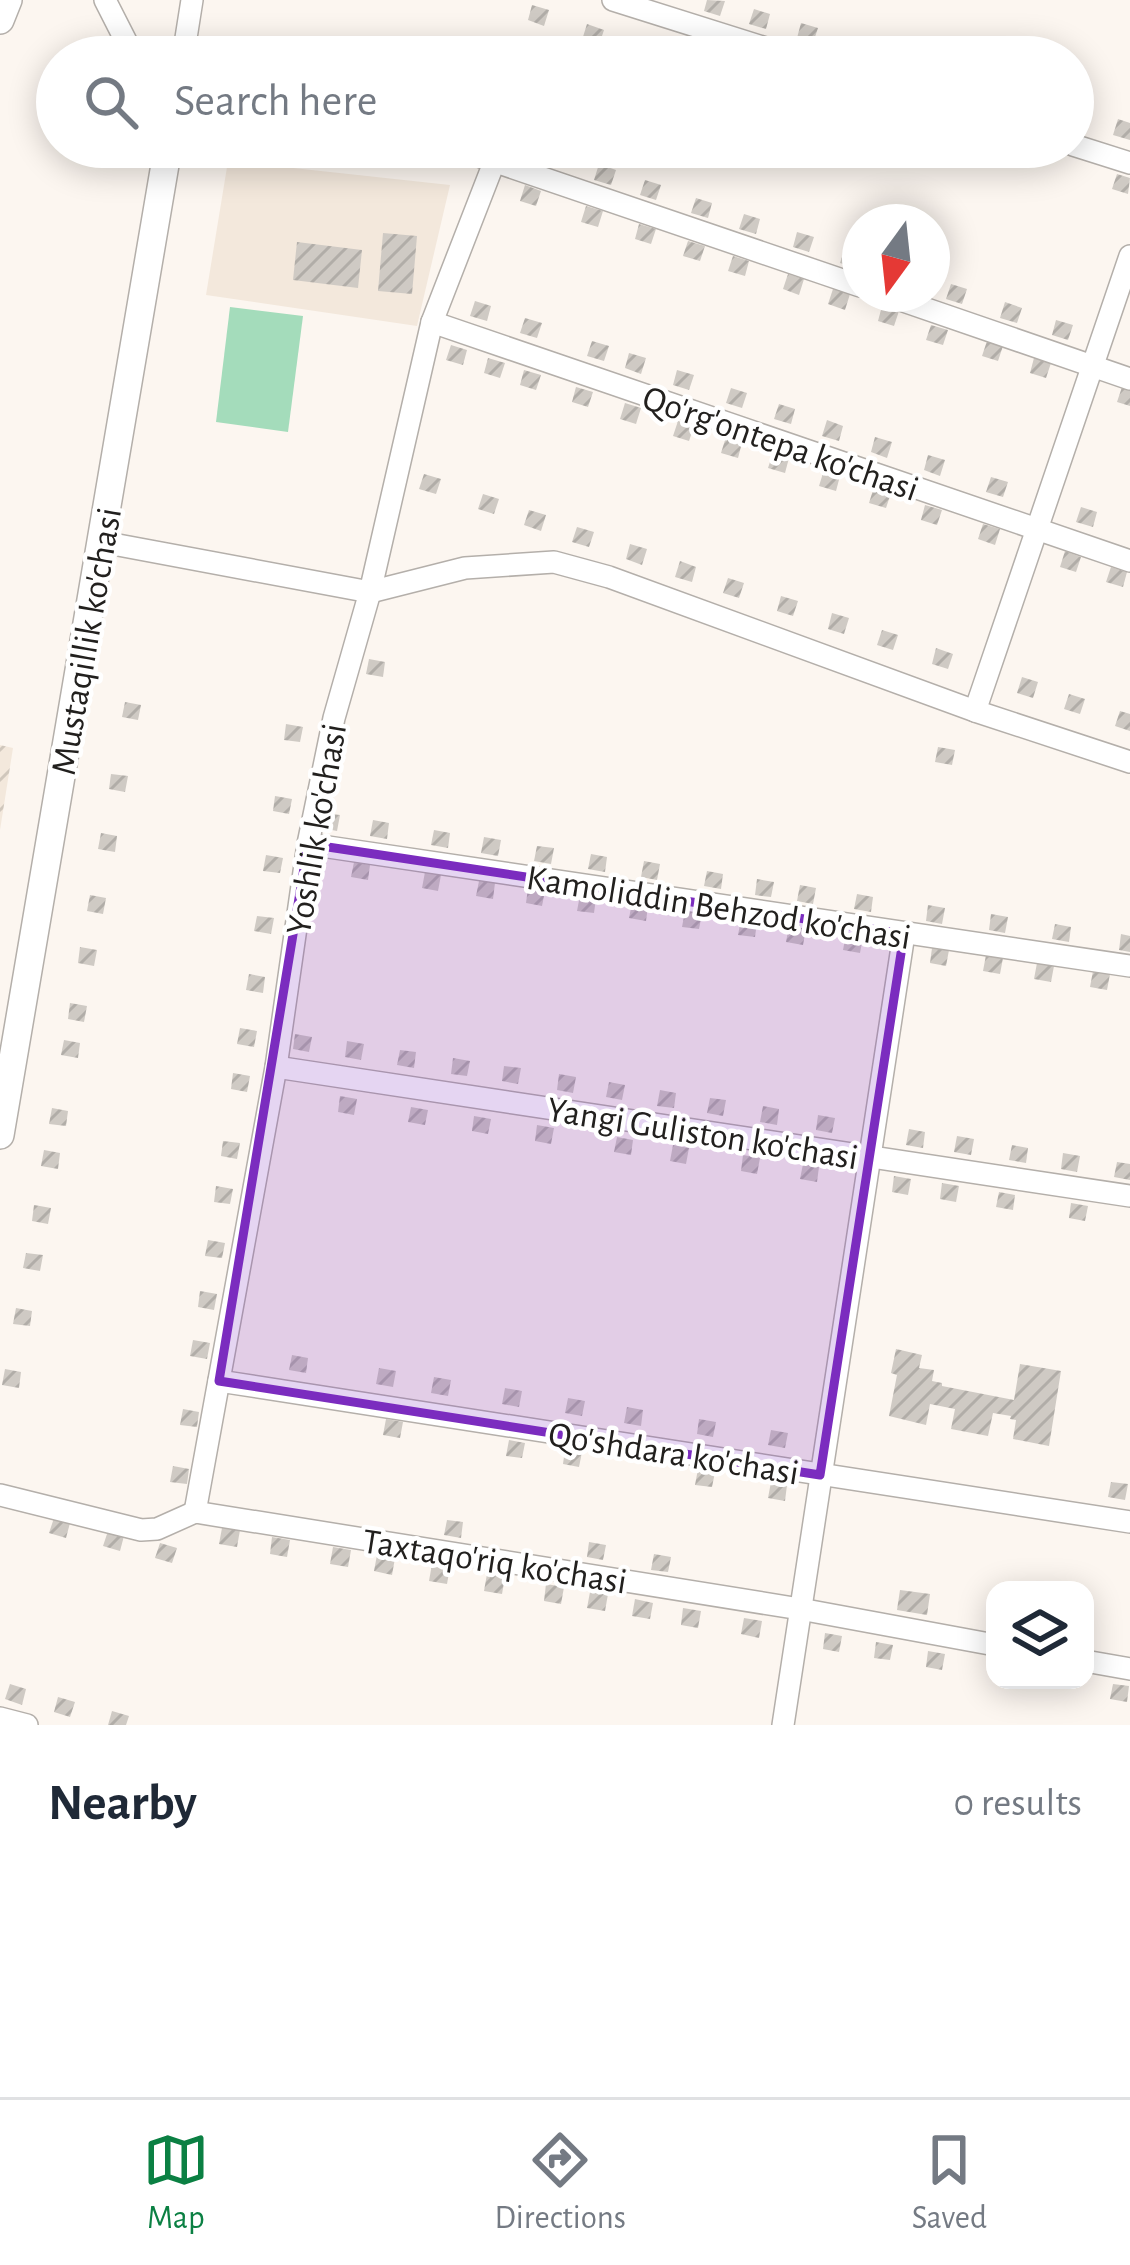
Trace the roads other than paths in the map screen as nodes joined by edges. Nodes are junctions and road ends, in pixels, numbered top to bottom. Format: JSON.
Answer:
{"nodes":[{"id":1,"x":8,"y":0,"type":"edge"},
{"id":2,"x":105,"y":0,"type":"edge"},
{"id":3,"x":192,"y":0,"type":"edge"},
{"id":4,"x":614,"y":0,"type":"edge"},
{"id":5,"x":0,"y":20,"type":"edge"},
{"id":6,"x":123,"y":36,"type":"edge"},
{"id":7,"x":186,"y":36,"type":"edge"},
{"id":8,"x":728,"y":36,"type":"edge"},
{"id":9,"x":1094,"y":152,"type":"edge"},
{"id":10,"x":1130,"y":163,"type":"edge"},
{"id":11,"x":164,"y":168,"type":"edge"},
{"id":12,"x":492,"y":168,"type":"edge"},
{"id":13,"x":518,"y":168,"type":"edge"},
{"id":14,"x":1130,"y":256,"type":"edge"},
{"id":15,"x":842,"y":280,"type":"edge"},
{"id":16,"x":935,"y":312,"type":"edge"},
{"id":17,"x":432,"y":322,"type":"junction"},
{"id":18,"x":1092,"y":366,"type":"junction"},
{"id":19,"x":1130,"y":379,"type":"edge"},
{"id":20,"x":1037,"y":530,"type":"junction"},
{"id":21,"x":102,"y":542,"type":"junction"},
{"id":22,"x":1130,"y":561,"type":"edge"},
{"id":23,"x":370,"y":592,"type":"junction"},
{"id":24,"x":975,"y":711,"type":"junction"},
{"id":25,"x":1130,"y":762,"type":"edge"},
{"id":26,"x":308,"y":844,"type":"junction"},
{"id":27,"x":904,"y":934,"type":"junction"},
{"id":28,"x":1130,"y":966,"type":"edge"},
{"id":29,"x":277,"y":1067,"type":"junction"},
{"id":30,"x":0,"y":1136,"type":"edge"},
{"id":31,"x":868,"y":1158,"type":"junction"},
{"id":32,"x":1130,"y":1196,"type":"edge"},
{"id":33,"x":219,"y":1381,"type":"junction"},
{"id":34,"x":820,"y":1475,"type":"junction"},
{"id":35,"x":0,"y":1496,"type":"edge"},
{"id":36,"x":195,"y":1512,"type":"junction"},
{"id":37,"x":1130,"y":1522,"type":"edge"},
{"id":38,"x":800,"y":1610,"type":"junction"},
{"id":39,"x":986,"y":1643,"type":"edge"},
{"id":40,"x":1094,"y":1663,"type":"edge"},
{"id":41,"x":1130,"y":1669,"type":"edge"},
{"id":42,"x":0,"y":1718,"type":"edge"},
{"id":43,"x":27,"y":1725,"type":"edge"},
{"id":44,"x":783,"y":1725,"type":"edge"}],
"edges":[{"from":1,"to":5,"type":"main road"},
{"from":2,"to":6,"type":"street"},
{"from":3,"to":7,"type":"street"},
{"from":4,"to":8,"type":"street"},
{"from":9,"to":10,"type":"street"},
{"from":11,"to":21,"type":"main road","name":"Mustaqillik ko'chasi"},
{"from":12,"to":17,"type":"street","name":"Yoshlik ko'chasi"},
{"from":13,"to":15,"type":"street"},
{"from":14,"to":18,"type":"street"},
{"from":16,"to":18,"type":"street"},
{"from":17,"to":20,"type":"street","name":"Qo'rg'ontepa ko'chasi"},
{"from":17,"to":23,"type":"street","name":"Yoshlik ko'chasi"},
{"from":18,"to":19,"type":"street"},
{"from":18,"to":20,"type":"street"},
{"from":20,"to":22,"type":"street","name":"Qo'rg'ontepa ko'chasi"},
{"from":20,"to":24,"type":"street"},
{"from":21,"to":23,"type":"street"},
{"from":21,"to":30,"type":"main road","name":"Mustaqillik ko'chasi"},
{"from":23,"to":24,"type":"street"},
{"from":23,"to":26,"type":"street","name":"Yoshlik ko'chasi"},
{"from":24,"to":25,"type":"street"},
{"from":26,"to":27,"type":"street","name":"Kamoliddin Behzod ko'chasi"},
{"from":26,"to":29,"type":"street","name":"Yoshlik ko'chasi"},
{"from":27,"to":28,"type":"street","name":"Kamoliddin Behzod ko'chasi"},
{"from":27,"to":31,"type":"street"},
{"from":29,"to":31,"type":"street","name":"Yangi Guliston ko'chasi"},
{"from":29,"to":33,"type":"street","name":"Yoshlik ko'chasi"},
{"from":31,"to":32,"type":"street","name":"Yangi Guliston ko'chasi"},
{"from":31,"to":34,"type":"street"},
{"from":33,"to":34,"type":"street","name":"Qo'shdara ko'chasi"},
{"from":33,"to":36,"type":"street","name":"Yoshlik ko'chasi"},
{"from":34,"to":37,"type":"street","name":"Qo'shdara ko'chasi"},
{"from":34,"to":38,"type":"street"},
{"from":35,"to":36,"type":"street","name":"Taxtaqo'riq ko'chasi"},
{"from":36,"to":38,"type":"street","name":"Taxtaqo'riq ko'chasi"},
{"from":38,"to":39,"type":"street","name":"Taxtaqo'riq ko'chasi"},
{"from":38,"to":44,"type":"street"},
{"from":40,"to":41,"type":"street"},
{"from":42,"to":43,"type":"street"}]}
